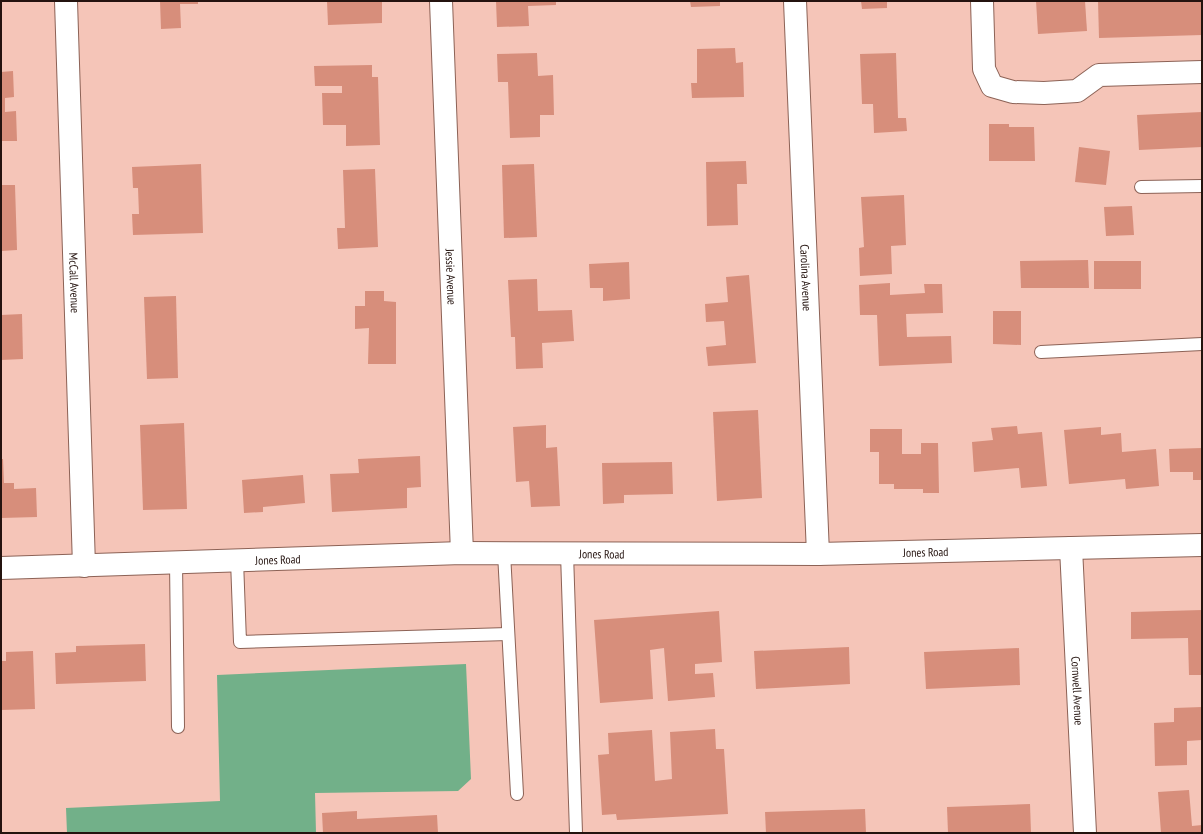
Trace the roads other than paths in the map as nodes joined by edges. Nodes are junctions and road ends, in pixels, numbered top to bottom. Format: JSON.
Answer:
{"nodes":[{"id":1,"x":66,"y":1,"type":"edge"},
{"id":2,"x":441,"y":1,"type":"edge"},
{"id":3,"x":795,"y":1,"type":"edge"},
{"id":4,"x":982,"y":1,"type":"edge"},
{"id":5,"x":1202,"y":72,"type":"edge"},
{"id":6,"x":1202,"y":186,"type":"edge"},
{"id":7,"x":1141,"y":187,"type":"dead end"},
{"id":8,"x":1202,"y":344,"type":"edge"},
{"id":9,"x":1040,"y":352,"type":"dead end"},
{"id":10,"x":1202,"y":545,"type":"edge"},
{"id":11,"x":1070,"y":548,"type":"junction"},
{"id":12,"x":462,"y":553,"type":"junction"},
{"id":13,"x":504,"y":553,"type":"junction"},
{"id":14,"x":567,"y":553,"type":"junction"},
{"id":15,"x":818,"y":554,"type":"junction"},
{"id":16,"x":237,"y":560,"type":"junction"},
{"id":17,"x":176,"y":562,"type":"junction"},
{"id":18,"x":84,"y":566,"type":"junction"},
{"id":19,"x":1,"y":568,"type":"edge"},
{"id":20,"x":508,"y":634,"type":"junction"},
{"id":21,"x":178,"y":727,"type":"dead end"},
{"id":22,"x":517,"y":794,"type":"dead end"},
{"id":23,"x":576,"y":833,"type":"edge"},
{"id":24,"x":1085,"y":833,"type":"edge"}],
"edges":[{"from":1,"to":18,"type":"street","name":"McCall Avenue"},
{"from":2,"to":12,"type":"street","name":"Jessie Avenue"},
{"from":3,"to":15,"type":"street","name":"Carolina Avenue"},
{"from":4,"to":5,"type":"street"},
{"from":6,"to":7,"type":"lane"},
{"from":8,"to":9,"type":"lane"},
{"from":10,"to":11,"type":"street","name":"Jones Road"},
{"from":11,"to":15,"type":"street","name":"Jones Road"},
{"from":11,"to":24,"type":"street","name":"Cornwell Avenue"},
{"from":12,"to":13,"type":"street","name":"Jones Road"},
{"from":12,"to":16,"type":"street","name":"Jones Road"},
{"from":13,"to":14,"type":"street","name":"Jones Road"},
{"from":13,"to":20,"type":"lane"},
{"from":14,"to":15,"type":"street","name":"Jones Road"},
{"from":14,"to":23,"type":"lane"},
{"from":16,"to":17,"type":"street","name":"Jones Road"},
{"from":16,"to":20,"type":"lane"},
{"from":17,"to":18,"type":"street","name":"Jones Road"},
{"from":17,"to":21,"type":"lane"},
{"from":18,"to":19,"type":"street","name":"Jones Road"},
{"from":20,"to":22,"type":"lane"}]}
